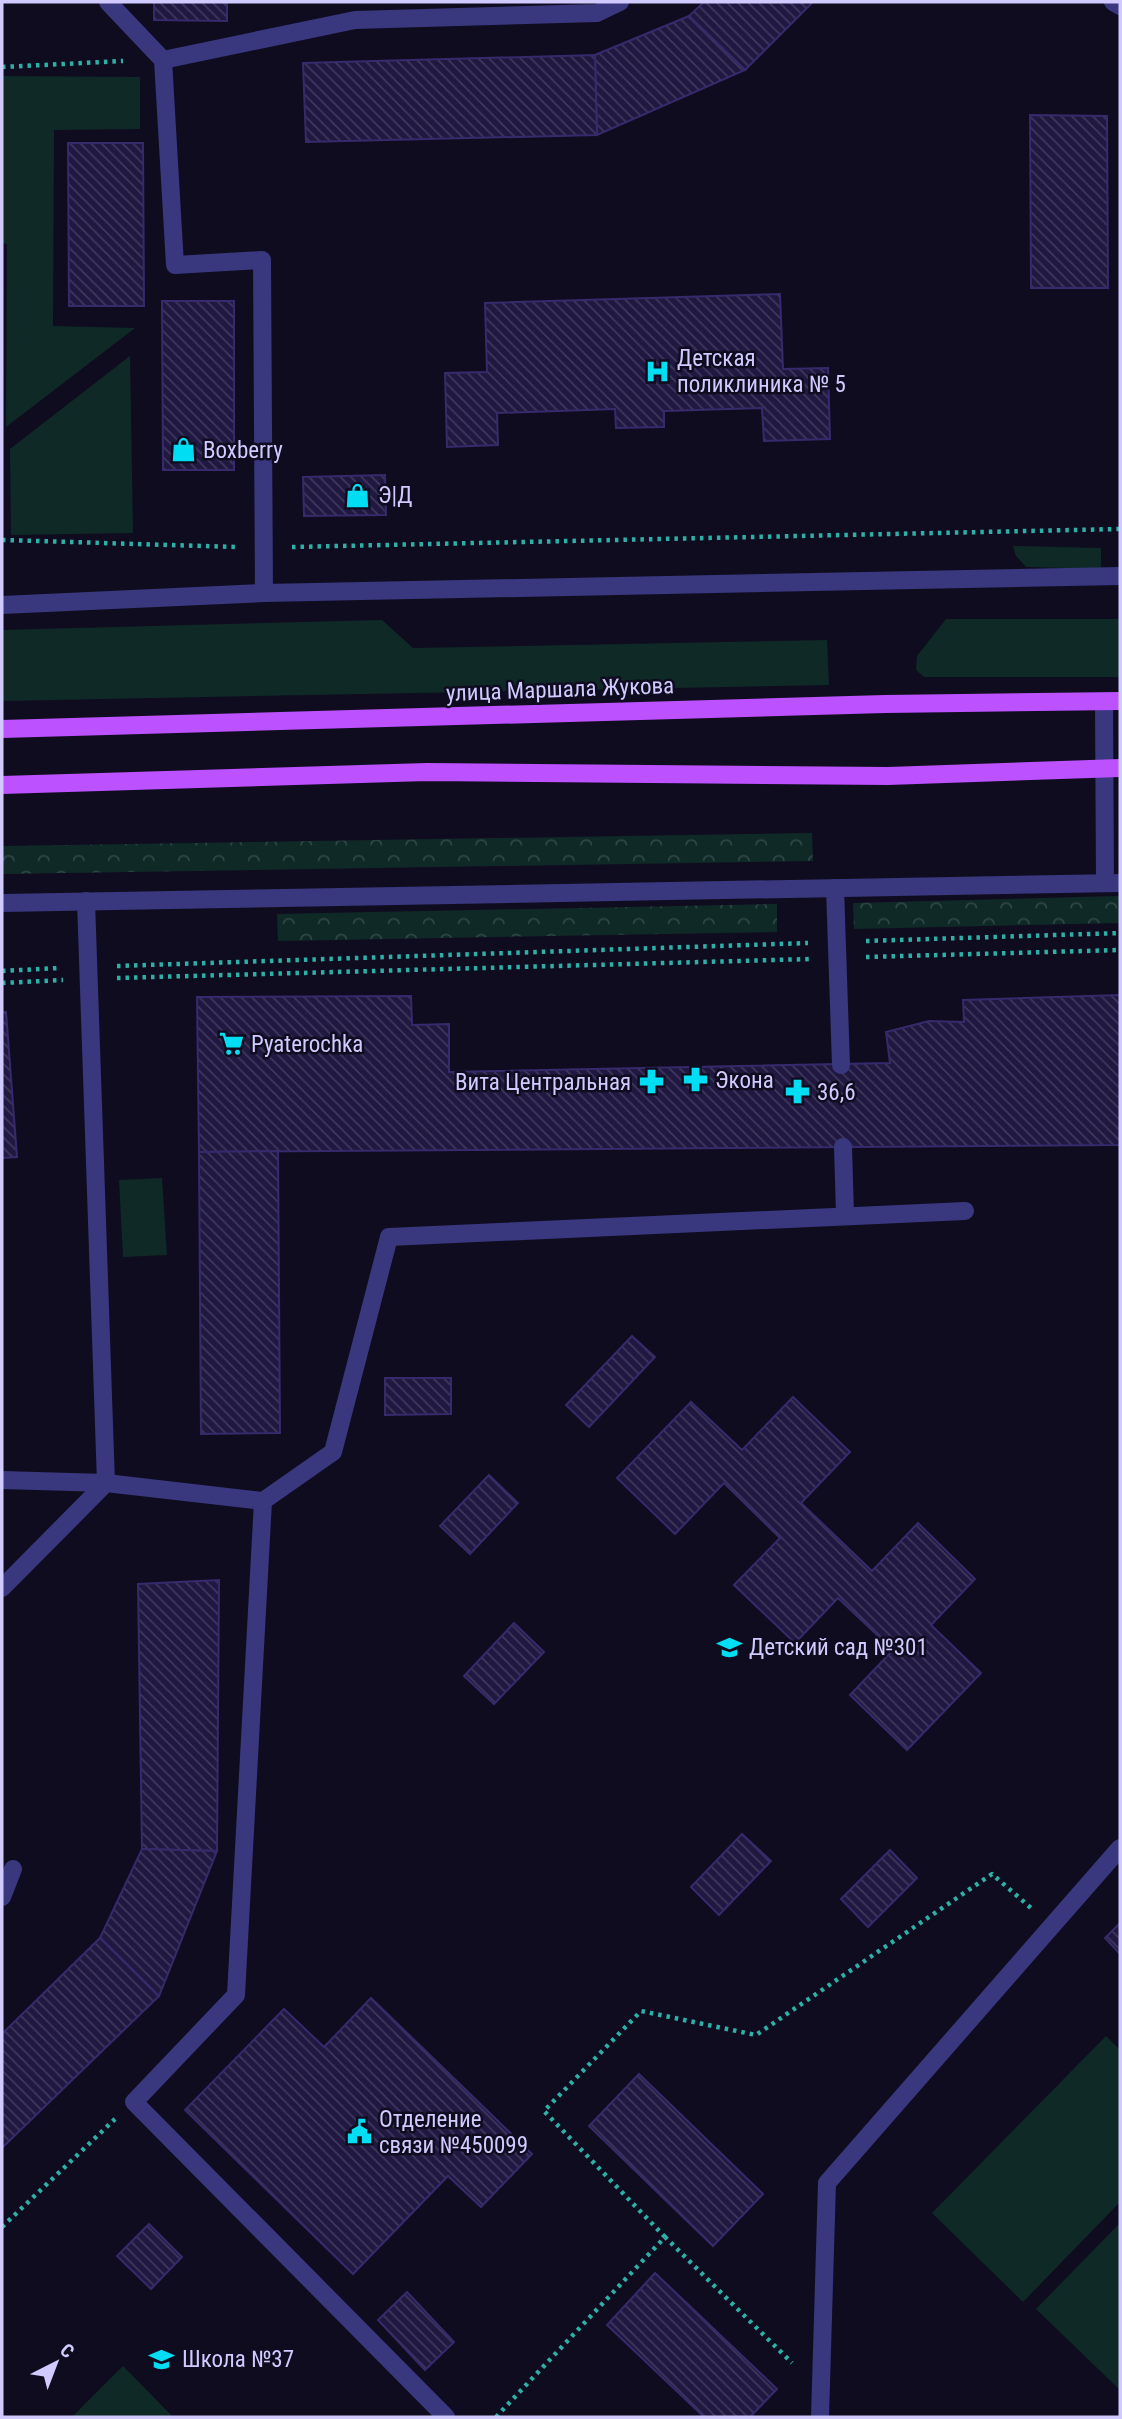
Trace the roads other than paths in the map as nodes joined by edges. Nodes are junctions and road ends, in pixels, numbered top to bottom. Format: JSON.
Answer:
{"nodes":[{"id":1,"x":108,"y":2,"type":"edge"},
{"id":2,"x":620,"y":2,"type":"edge"},
{"id":3,"x":1113,"y":2,"type":"edge"},
{"id":4,"x":1120,"y":6,"type":"edge"},
{"id":5,"x":163,"y":60,"type":"junction"},
{"id":6,"x":1120,"y":576,"type":"edge"},
{"id":7,"x":264,"y":593,"type":"junction"},
{"id":8,"x":2,"y":605,"type":"edge"},
{"id":9,"x":1112,"y":702,"type":"edge"},
{"id":10,"x":2,"y":729,"type":"edge"},
{"id":11,"x":1111,"y":768,"type":"edge"},
{"id":12,"x":2,"y":785,"type":"edge"},
{"id":13,"x":1113,"y":883,"type":"edge"},
{"id":14,"x":835,"y":888,"type":"junction"},
{"id":15,"x":86,"y":901,"type":"junction"},
{"id":16,"x":2,"y":903,"type":"edge"},
{"id":17,"x":841,"y":1065,"type":"dead end"},
{"id":18,"x":844,"y":1147,"type":"dead end"},
{"id":19,"x":965,"y":1211,"type":"dead end"},
{"id":20,"x":845,"y":1215,"type":"junction"},
{"id":21,"x":2,"y":1480,"type":"edge"},
{"id":22,"x":106,"y":1483,"type":"junction"},
{"id":23,"x":263,"y":1501,"type":"junction"},
{"id":24,"x":2,"y":1588,"type":"edge"},
{"id":25,"x":1120,"y":1848,"type":"edge"},
{"id":26,"x":13,"y":1869,"type":"dead end"},
{"id":27,"x":2,"y":1896,"type":"edge"},
{"id":28,"x":446,"y":2417,"type":"edge"},
{"id":29,"x":820,"y":2417,"type":"edge"}],
"edges":[{"from":1,"to":5,"type":"street"},
{"from":2,"to":5,"type":"street"},
{"from":3,"to":4,"type":"street"},
{"from":5,"to":7,"type":"street"},
{"from":6,"to":7,"type":"street"},
{"from":7,"to":8,"type":"street"},
{"from":9,"to":10,"type":"main road","name":"улица Маршала Жукова"},
{"from":9,"to":11,"type":"street"},
{"from":11,"to":12,"type":"main road"},
{"from":11,"to":13,"type":"street"},
{"from":13,"to":14,"type":"street"},
{"from":14,"to":15,"type":"street"},
{"from":14,"to":17,"type":"street"},
{"from":15,"to":16,"type":"street"},
{"from":15,"to":22,"type":"street"},
{"from":18,"to":20,"type":"street"},
{"from":19,"to":20,"type":"street"},
{"from":20,"to":23,"type":"street"},
{"from":21,"to":22,"type":"street"},
{"from":22,"to":23,"type":"street"},
{"from":22,"to":24,"type":"street"},
{"from":23,"to":28,"type":"street"},
{"from":25,"to":29,"type":"street"},
{"from":26,"to":27,"type":"street"}]}
